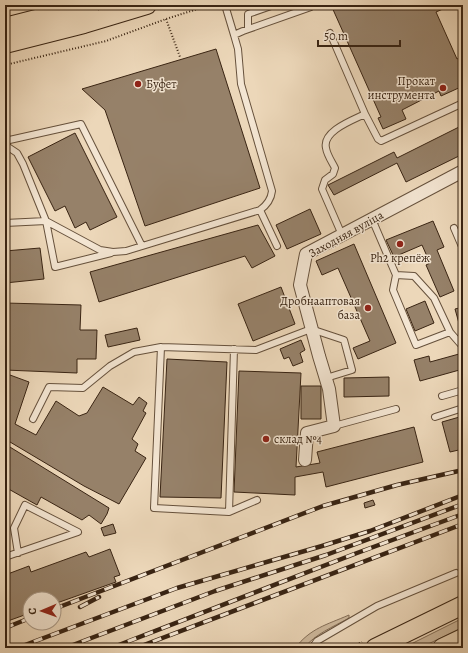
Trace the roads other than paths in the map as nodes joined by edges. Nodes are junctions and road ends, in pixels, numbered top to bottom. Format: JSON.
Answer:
{"nodes":[{"id":1,"x":91,"y":5,"type":"edge"},
{"id":2,"x":147,"y":5,"type":"edge"},
{"id":3,"x":225,"y":5,"type":"edge"},
{"id":4,"x":274,"y":5,"type":"edge"},
{"id":5,"x":311,"y":5,"type":"edge"},
{"id":6,"x":5,"y":27,"type":"edge"},
{"id":7,"x":248,"y":29,"type":"junction"},
{"id":8,"x":330,"y":33,"type":"dead end"},
{"id":9,"x":234,"y":35,"type":"junction"},
{"id":10,"x":5,"y":44,"type":"edge"},
{"id":11,"x":463,"y":103,"type":"edge"},
{"id":12,"x":365,"y":114,"type":"junction"},
{"id":13,"x":5,"y":141,"type":"edge"},
{"id":14,"x":5,"y":145,"type":"edge"},
{"id":15,"x":463,"y":171,"type":"edge"},
{"id":16,"x":260,"y":210,"type":"junction"},
{"id":17,"x":372,"y":219,"type":"junction"},
{"id":18,"x":5,"y":222,"type":"edge"},
{"id":19,"x":46,"y":222,"type":"junction"},
{"id":20,"x":454,"y":228,"type":"dead end"},
{"id":21,"x":342,"y":235,"type":"junction"},
{"id":22,"x":142,"y":246,"type":"junction"},
{"id":23,"x":277,"y":246,"type":"dead end"},
{"id":24,"x":463,"y":249,"type":"edge"},
{"id":25,"x":113,"y":252,"type":"junction"},
{"id":26,"x":396,"y":275,"type":"junction"},
{"id":27,"x":311,"y":329,"type":"junction"},
{"id":28,"x":450,"y":332,"type":"junction"},
{"id":29,"x":161,"y":347,"type":"junction"},
{"id":30,"x":463,"y":347,"type":"edge"},
{"id":31,"x":234,"y":349,"type":"junction"},
{"id":32,"x":326,"y":378,"type":"junction"},
{"id":33,"x":463,"y":390,"type":"edge"},
{"id":34,"x":442,"y":396,"type":"dead end"},
{"id":35,"x":463,"y":408,"type":"edge"},
{"id":36,"x":396,"y":409,"type":"dead end"},
{"id":37,"x":435,"y":417,"type":"dead end"},
{"id":38,"x":33,"y":419,"type":"dead end"},
{"id":39,"x":334,"y":426,"type":"junction"},
{"id":40,"x":305,"y":460,"type":"dead end"},
{"id":41,"x":257,"y":500,"type":"dead end"},
{"id":42,"x":229,"y":512,"type":"junction"},
{"id":43,"x":18,"y":553,"type":"junction"},
{"id":44,"x":5,"y":557,"type":"edge"},
{"id":45,"x":456,"y":573,"type":"dead end"},
{"id":46,"x":463,"y":605,"type":"edge"},
{"id":47,"x":463,"y":638,"type":"edge"},
{"id":48,"x":312,"y":648,"type":"edge"},
{"id":49,"x":375,"y":648,"type":"edge"},
{"id":50,"x":442,"y":648,"type":"edge"}],
"edges":[{"from":1,"to":6,"type":"main road"},
{"from":2,"to":10,"type":"main road"},
{"from":3,"to":9,"type":"lane"},
{"from":4,"to":7,"type":"lane"},
{"from":5,"to":7,"type":"lane"},
{"from":7,"to":9,"type":"lane"},
{"from":8,"to":12,"type":"lane"},
{"from":9,"to":16,"type":"lane"},
{"from":11,"to":12,"type":"lane"},
{"from":12,"to":21,"type":"lane"},
{"from":13,"to":22,"type":"lane"},
{"from":14,"to":19,"type":"lane"},
{"from":15,"to":17,"type":"street","name":"Заходняя вуліца"},
{"from":16,"to":22,"type":"lane"},
{"from":16,"to":23,"type":"lane"},
{"from":17,"to":21,"type":"street","name":"Заходняя вуліца"},
{"from":17,"to":26,"type":"lane"},
{"from":18,"to":19,"type":"lane"},
{"from":19,"to":25,"type":"lane"},
{"from":19,"to":25,"type":"lane"},
{"from":20,"to":24,"type":"lane"},
{"from":21,"to":27,"type":"street","name":"Заходняя вуліца"},
{"from":22,"to":25,"type":"lane"},
{"from":26,"to":28,"type":"lane"},
{"from":26,"to":28,"type":"lane"},
{"from":27,"to":31,"type":"lane"},
{"from":27,"to":32,"type":"street","name":"Заходняя вуліца"},
{"from":27,"to":32,"type":"lane"},
{"from":28,"to":30,"type":"lane"},
{"from":29,"to":31,"type":"lane"},
{"from":29,"to":38,"type":"lane"},
{"from":29,"to":42,"type":"lane"},
{"from":31,"to":42,"type":"lane"},
{"from":32,"to":39,"type":"street","name":"Заходняя вуліца"},
{"from":33,"to":34,"type":"lane"},
{"from":35,"to":37,"type":"lane"},
{"from":36,"to":39,"type":"lane"},
{"from":39,"to":40,"type":"street"},
{"from":41,"to":42,"type":"lane"},
{"from":43,"to":43,"type":"lane"},
{"from":43,"to":44,"type":"lane"},
{"from":45,"to":48,"type":"lane"},
{"from":46,"to":49,"type":"main road"},
{"from":47,"to":50,"type":"main road"}]}
